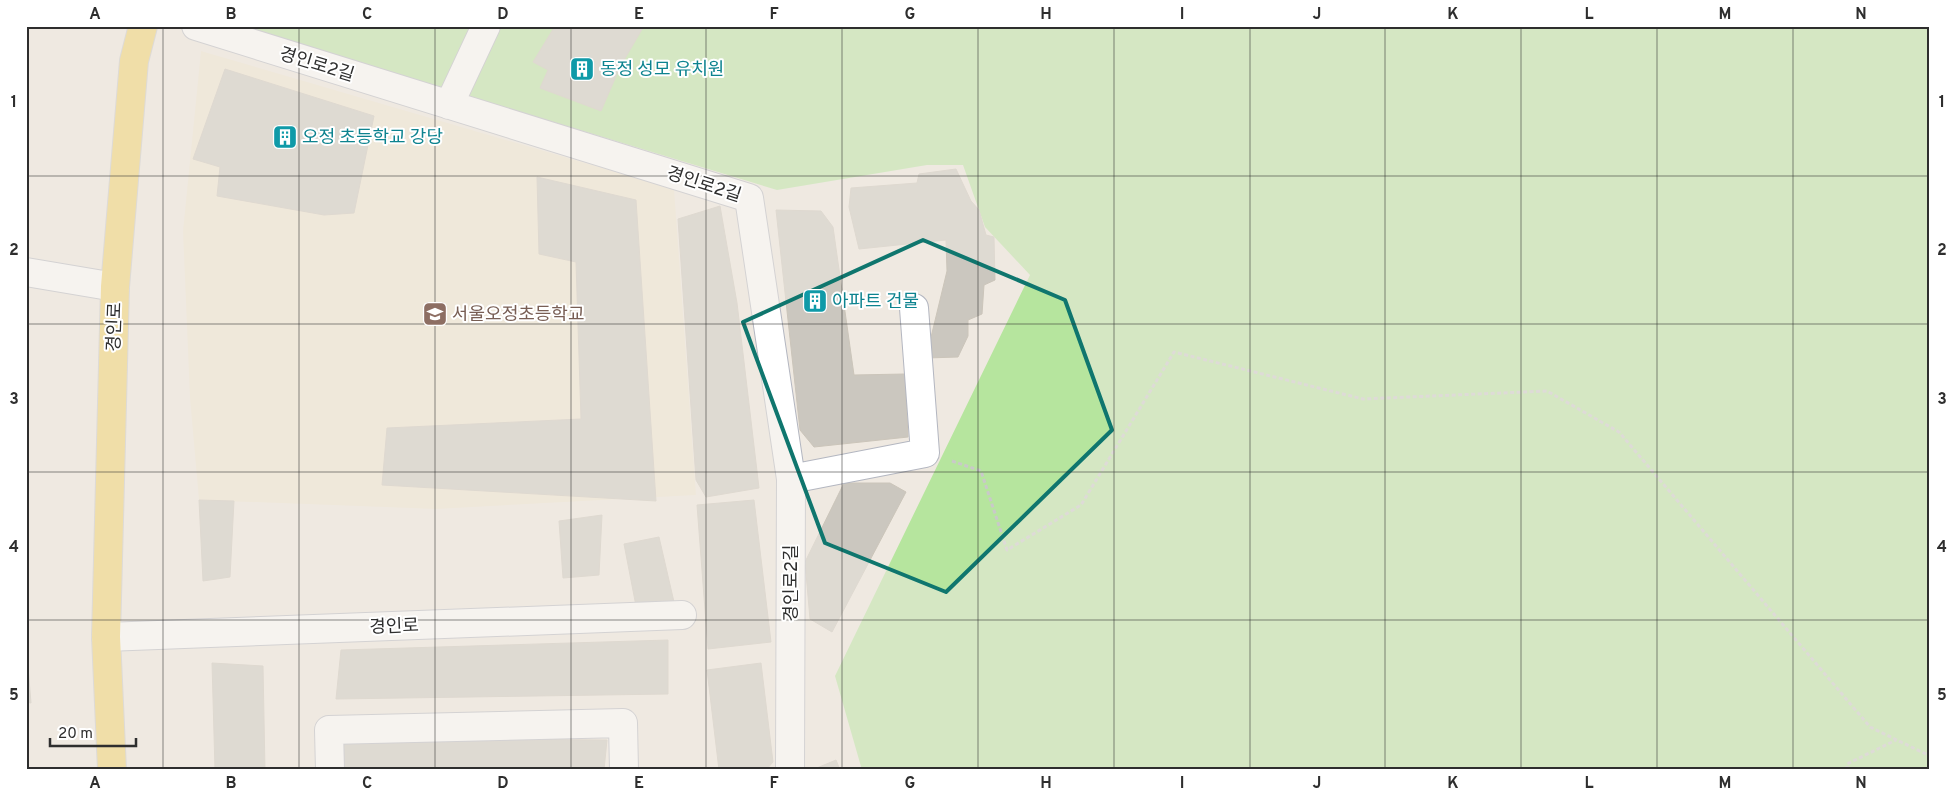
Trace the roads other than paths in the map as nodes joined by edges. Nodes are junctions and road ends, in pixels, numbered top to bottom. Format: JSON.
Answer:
{"nodes":[{"id":1,"x":142,"y":26,"type":"edge"},
{"id":2,"x":196,"y":26,"type":"edge"},
{"id":3,"x":486,"y":26,"type":"edge"},
{"id":4,"x":450,"y":105,"type":"junction"},
{"id":5,"x":26,"y":272,"type":"edge"},
{"id":6,"x":115,"y":287,"type":"junction"},
{"id":7,"x":914,"y":308,"type":"dead end"},
{"id":8,"x":791,"y":479,"type":"junction"},
{"id":9,"x":682,"y":615,"type":"dead end"},
{"id":10,"x":106,"y":637,"type":"junction"},
{"id":11,"x":112,"y":770,"type":"edge"},
{"id":12,"x":330,"y":770,"type":"edge"},
{"id":13,"x":624,"y":770,"type":"edge"},
{"id":14,"x":790,"y":770,"type":"edge"}],
"edges":[{"from":1,"to":6,"type":"main road","name":"경인로"},
{"from":2,"to":4,"type":"street","name":"경인로2길"},
{"from":3,"to":4,"type":"street"},
{"from":4,"to":8,"type":"street","name":"경인로2길"},
{"from":5,"to":6,"type":"street","name":"경인로"},
{"from":6,"to":10,"type":"main road","name":"경인로"},
{"from":7,"to":8,"type":"street"},
{"from":8,"to":14,"type":"street","name":"경인로2길"},
{"from":9,"to":10,"type":"street","name":"경인로"},
{"from":10,"to":11,"type":"main road","name":"경인로"},
{"from":12,"to":13,"type":"street"}]}
